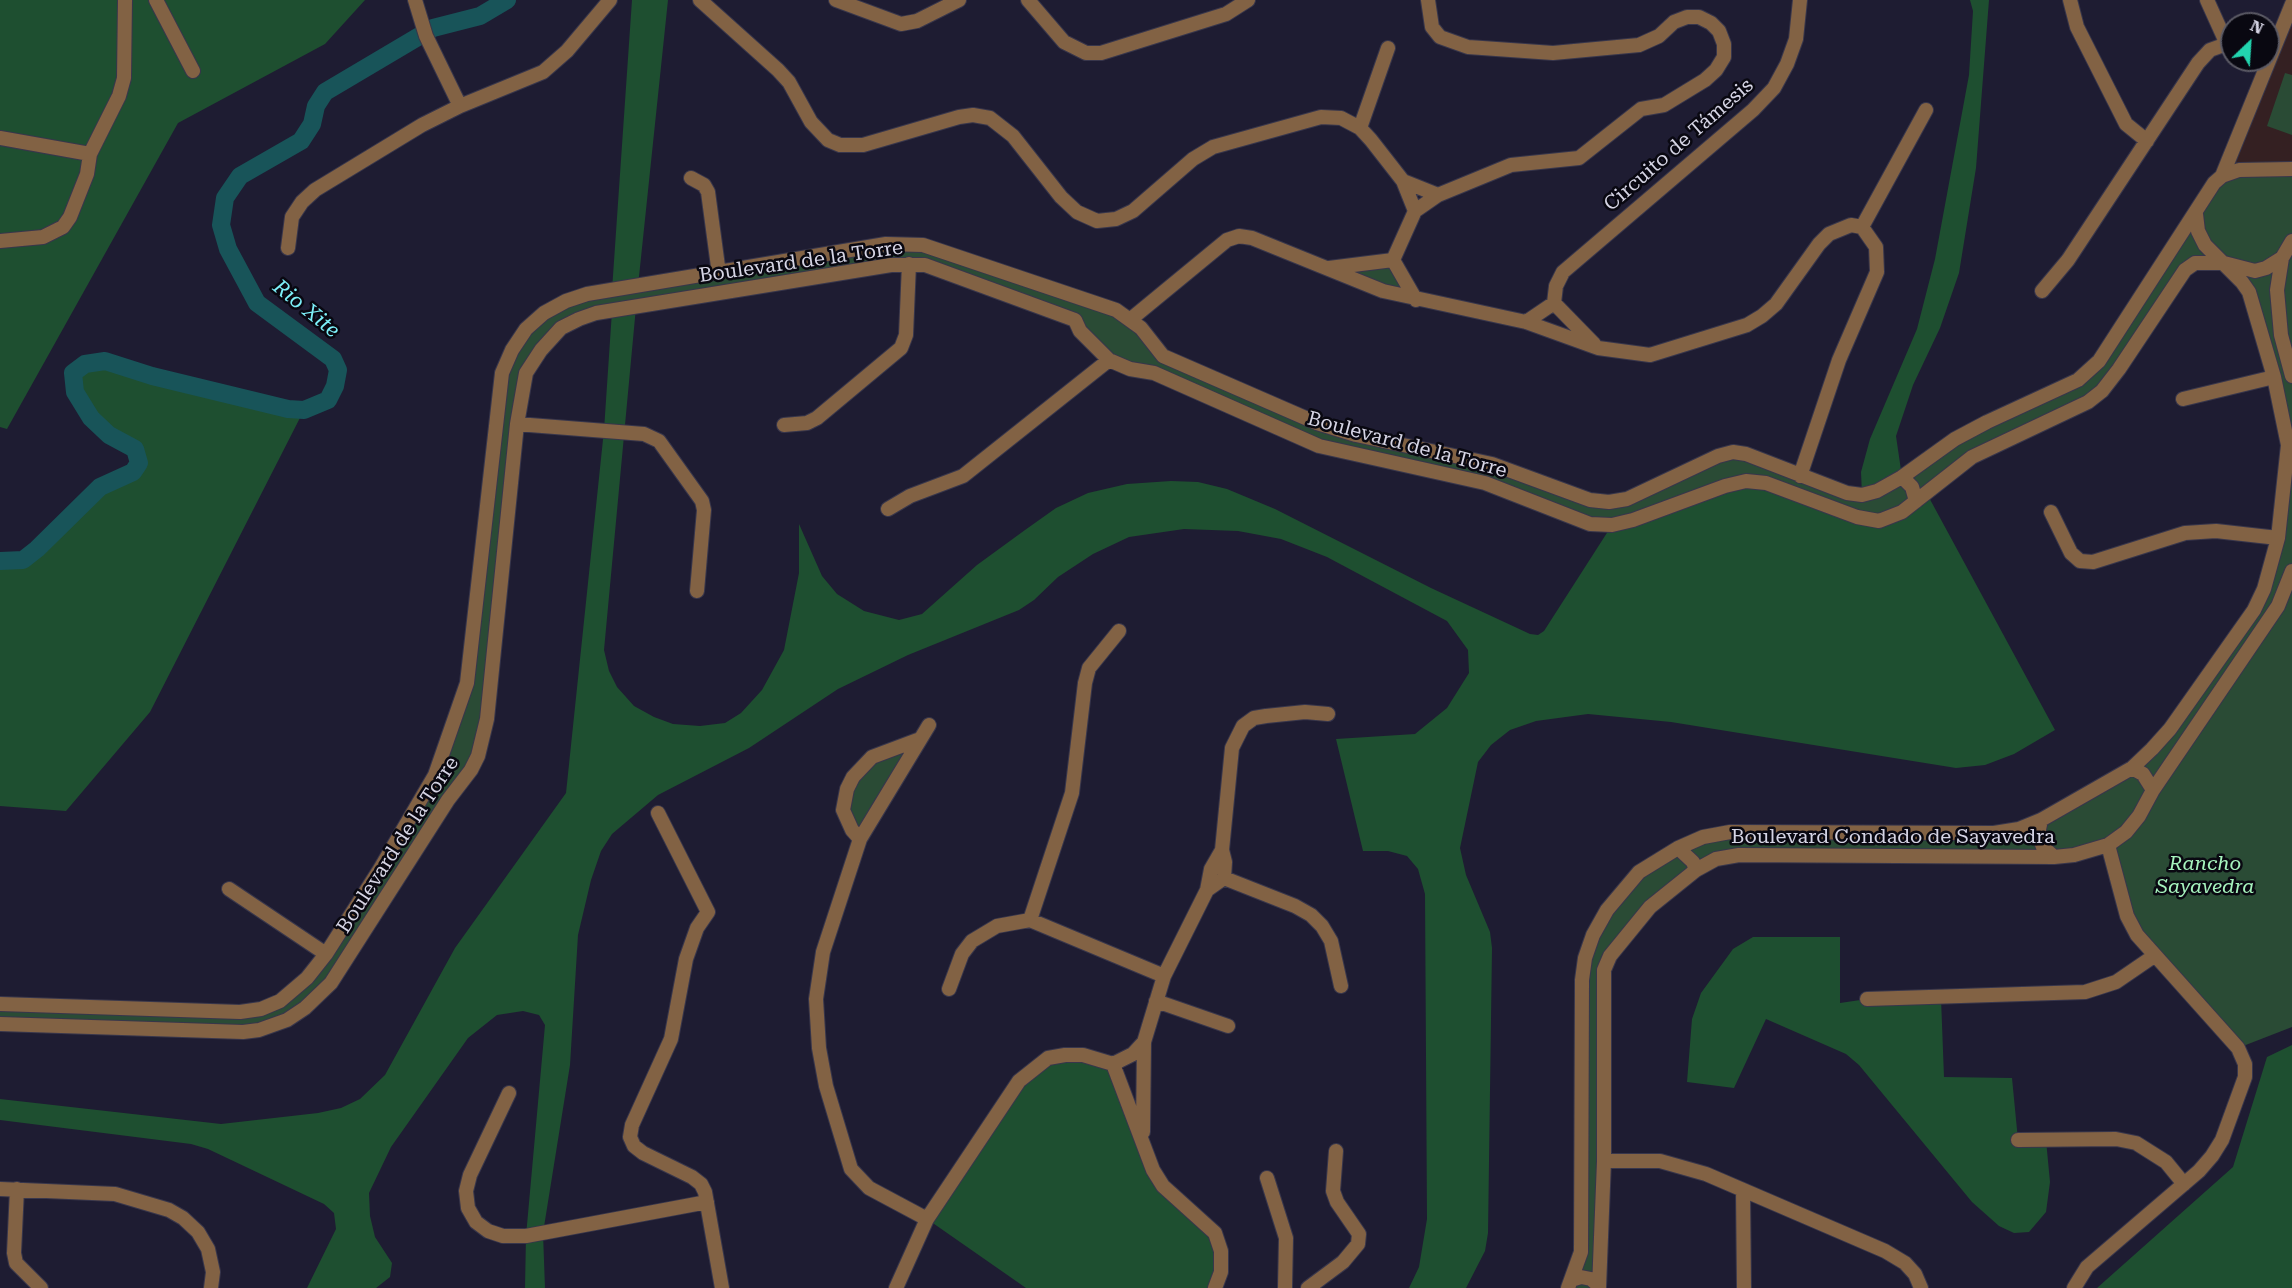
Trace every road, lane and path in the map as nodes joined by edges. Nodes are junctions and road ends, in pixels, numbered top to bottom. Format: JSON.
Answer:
{"nodes":[{"id":1,"x":124,"y":0,"type":"edge"},
{"id":2,"x":156,"y":0,"type":"edge"},
{"id":3,"x":416,"y":0,"type":"edge"},
{"id":4,"x":610,"y":0,"type":"edge"},
{"id":5,"x":700,"y":0,"type":"edge"},
{"id":6,"x":836,"y":0,"type":"edge"},
{"id":7,"x":959,"y":0,"type":"edge"},
{"id":8,"x":1028,"y":0,"type":"edge"},
{"id":9,"x":1248,"y":0,"type":"edge"},
{"id":10,"x":1428,"y":0,"type":"edge"},
{"id":11,"x":1800,"y":0,"type":"edge"},
{"id":12,"x":2070,"y":0,"type":"edge"},
{"id":13,"x":2207,"y":0,"type":"edge"},
{"id":14,"x":2292,"y":4,"type":"edge"},
{"id":15,"x":2220,"y":25,"type":"edge"},
{"id":16,"x":2280,"y":31,"type":"edge"},
{"id":17,"x":2220,"y":46,"type":"edge"},
{"id":18,"x":1388,"y":48,"type":"dead end"},
{"id":19,"x":193,"y":71,"type":"dead end"},
{"id":20,"x":2263,"y":72,"type":"edge"},
{"id":21,"x":460,"y":106,"type":"junction"},
{"id":22,"x":1926,"y":110,"type":"dead end"},
{"id":23,"x":1360,"y":128,"type":"junction"},
{"id":24,"x":0,"y":138,"type":"edge"},
{"id":25,"x":2147,"y":141,"type":"junction"},
{"id":26,"x":90,"y":154,"type":"junction"},
{"id":27,"x":2292,"y":169,"type":"edge"},
{"id":28,"x":2222,"y":176,"type":"junction"},
{"id":29,"x":691,"y":178,"type":"dead end"},
{"id":30,"x":1403,"y":181,"type":"junction"},
{"id":31,"x":1438,"y":195,"type":"junction"},
{"id":32,"x":1415,"y":211,"type":"junction"},
{"id":33,"x":2196,"y":214,"type":"junction"},
{"id":34,"x":1862,"y":227,"type":"junction"},
{"id":35,"x":0,"y":241,"type":"edge"},
{"id":36,"x":2292,"y":241,"type":"edge"},
{"id":37,"x":288,"y":248,"type":"dead end"},
{"id":38,"x":2282,"y":258,"type":"junction"},
{"id":39,"x":1393,"y":260,"type":"junction"},
{"id":40,"x":909,"y":264,"type":"junction"},
{"id":41,"x":2224,"y":264,"type":"junction"},
{"id":42,"x":1327,"y":268,"type":"junction"},
{"id":43,"x":718,"y":274,"type":"junction"},
{"id":44,"x":2042,"y":291,"type":"dead end"},
{"id":45,"x":1416,"y":300,"type":"junction"},
{"id":46,"x":1088,"y":302,"type":"junction"},
{"id":47,"x":1554,"y":303,"type":"junction"},
{"id":48,"x":1131,"y":319,"type":"junction"},
{"id":49,"x":1075,"y":320,"type":"junction"},
{"id":50,"x":1526,"y":322,"type":"junction"},
{"id":51,"x":1598,"y":348,"type":"junction"},
{"id":52,"x":1163,"y":356,"type":"junction"},
{"id":53,"x":1109,"y":360,"type":"junction"},
{"id":54,"x":1154,"y":373,"type":"junction"},
{"id":55,"x":2292,"y":376,"type":"edge"},
{"id":56,"x":2274,"y":377,"type":"junction"},
{"id":57,"x":2184,"y":399,"type":"dead end"},
{"id":58,"x":517,"y":424,"type":"junction"},
{"id":59,"x":784,"y":425,"type":"dead end"},
{"id":60,"x":1800,"y":476,"type":"junction"},
{"id":61,"x":1902,"y":477,"type":"junction"},
{"id":62,"x":1916,"y":501,"type":"junction"},
{"id":63,"x":888,"y":509,"type":"dead end"},
{"id":64,"x":2051,"y":512,"type":"dead end"},
{"id":65,"x":2278,"y":538,"type":"junction"},
{"id":66,"x":2292,"y":571,"type":"edge"},
{"id":67,"x":697,"y":591,"type":"dead end"},
{"id":68,"x":1119,"y":631,"type":"dead end"},
{"id":69,"x":467,"y":683,"type":"junction"},
{"id":70,"x":489,"y":685,"type":"junction"},
{"id":71,"x":1328,"y":714,"type":"dead end"},
{"id":72,"x":929,"y":724,"type":"dead end"},
{"id":73,"x":920,"y":739,"type":"junction"},
{"id":74,"x":2132,"y":768,"type":"junction"},
{"id":75,"x":435,"y":775,"type":"junction"},
{"id":76,"x":460,"y":784,"type":"junction"},
{"id":77,"x":2153,"y":790,"type":"junction"},
{"id":78,"x":658,"y":813,"type":"dead end"},
{"id":79,"x":2041,"y":820,"type":"junction"},
{"id":80,"x":860,"y":839,"type":"junction"},
{"id":81,"x":2108,"y":845,"type":"junction"},
{"id":82,"x":1678,"y":848,"type":"junction"},
{"id":83,"x":1222,"y":850,"type":"junction"},
{"id":84,"x":2054,"y":857,"type":"junction"},
{"id":85,"x":1696,"y":870,"type":"junction"},
{"id":86,"x":1224,"y":878,"type":"junction"},
{"id":87,"x":229,"y":889,"type":"dead end"},
{"id":88,"x":1207,"y":890,"type":"junction"},
{"id":89,"x":1030,"y":920,"type":"junction"},
{"id":90,"x":1593,"y":935,"type":"junction"},
{"id":91,"x":326,"y":954,"type":"junction"},
{"id":92,"x":1610,"y":956,"type":"junction"},
{"id":93,"x":2154,"y":956,"type":"junction"},
{"id":94,"x":1164,"y":976,"type":"junction"},
{"id":95,"x":1341,"y":986,"type":"dead end"},
{"id":96,"x":950,"y":989,"type":"dead end"},
{"id":97,"x":1867,"y":999,"type":"dead end"},
{"id":98,"x":1156,"y":1001,"type":"junction"},
{"id":99,"x":0,"y":1004,"type":"edge"},
{"id":100,"x":0,"y":1024,"type":"edge"},
{"id":101,"x":1228,"y":1026,"type":"dead end"},
{"id":102,"x":1144,"y":1042,"type":"junction"},
{"id":103,"x":1113,"y":1064,"type":"junction"},
{"id":104,"x":509,"y":1093,"type":"dead end"},
{"id":105,"x":2018,"y":1140,"type":"dead end"},
{"id":106,"x":1143,"y":1142,"type":"junction"},
{"id":107,"x":1336,"y":1151,"type":"dead end"},
{"id":108,"x":1604,"y":1161,"type":"junction"},
{"id":109,"x":1267,"y":1178,"type":"dead end"},
{"id":110,"x":2184,"y":1184,"type":"junction"},
{"id":111,"x":0,"y":1189,"type":"edge"},
{"id":112,"x":17,"y":1189,"type":"junction"},
{"id":113,"x":1743,"y":1190,"type":"junction"},
{"id":114,"x":707,"y":1202,"type":"junction"},
{"id":115,"x":927,"y":1219,"type":"junction"},
{"id":116,"x":1569,"y":1284,"type":"edge"},
{"id":117,"x":1599,"y":1287,"type":"edge"},
{"id":118,"x":41,"y":1288,"type":"edge"},
{"id":119,"x":211,"y":1288,"type":"edge"},
{"id":120,"x":722,"y":1288,"type":"edge"},
{"id":121,"x":896,"y":1288,"type":"edge"},
{"id":122,"x":1215,"y":1288,"type":"edge"},
{"id":123,"x":1285,"y":1288,"type":"edge"},
{"id":124,"x":1308,"y":1288,"type":"edge"},
{"id":125,"x":1744,"y":1288,"type":"edge"},
{"id":126,"x":1921,"y":1288,"type":"edge"},
{"id":127,"x":2074,"y":1288,"type":"edge"}],
"edges":[{"from":1,"to":26,"type":"street"},
{"from":2,"to":19,"type":"street"},
{"from":3,"to":21,"type":"street"},
{"from":4,"to":21,"type":"street"},
{"from":5,"to":23,"type":"street"},
{"from":6,"to":7,"type":"street"},
{"from":8,"to":9,"type":"street"},
{"from":10,"to":31,"type":"street"},
{"from":11,"to":47,"type":"street","name":"Circuito de Támesis"},
{"from":12,"to":25,"type":"street"},
{"from":13,"to":15,"type":"street"},
{"from":14,"to":16,"type":"street"},
{"from":17,"to":25,"type":"street"},
{"from":18,"to":23,"type":"street"},
{"from":20,"to":28,"type":"street"},
{"from":21,"to":37,"type":"street"},
{"from":22,"to":34,"type":"street"},
{"from":23,"to":30,"type":"street"},
{"from":24,"to":26,"type":"street"},
{"from":25,"to":44,"type":"street"},
{"from":26,"to":35,"type":"street"},
{"from":27,"to":28,"type":"street"},
{"from":28,"to":33,"type":"street"},
{"from":29,"to":43,"type":"street"},
{"from":30,"to":31,"type":"street"},
{"from":30,"to":32,"type":"street"},
{"from":31,"to":32,"type":"street"},
{"from":32,"to":39,"type":"street"},
{"from":33,"to":41,"type":"street","name":"Boulevard Condado de Sayavedra"},
{"from":33,"to":61,"type":"street","name":"Boulevard de la Torre"},
{"from":34,"to":51,"type":"street"},
{"from":34,"to":60,"type":"street"},
{"from":36,"to":38,"type":"street"},
{"from":38,"to":41,"type":"street","name":"Boulevard de la Torre"},
{"from":38,"to":55,"type":"street"},
{"from":39,"to":42,"type":"street"},
{"from":39,"to":45,"type":"street"},
{"from":40,"to":49,"type":"street","name":"Boulevard de la Torre"},
{"from":40,"to":58,"type":"street","name":"Boulevard de la Torre"},
{"from":40,"to":59,"type":"street"},
{"from":41,"to":56,"type":"street","name":"Boulevard Condado de Sayavedra"},
{"from":41,"to":62,"type":"street","name":"Boulevard de la Torre"},
{"from":42,"to":45,"type":"street"},
{"from":42,"to":48,"type":"street"},
{"from":43,"to":46,"type":"street","name":"Boulevard de la Torre"},
{"from":43,"to":69,"type":"street","name":"Boulevard de la Torre"},
{"from":45,"to":50,"type":"street"},
{"from":46,"to":48,"type":"street","name":"Boulevard de la Torre"},
{"from":46,"to":49,"type":"street"},
{"from":47,"to":50,"type":"street"},
{"from":47,"to":51,"type":"street"},
{"from":48,"to":52,"type":"street","name":"Boulevard de la Torre"},
{"from":49,"to":53,"type":"street","name":"Boulevard de la Torre"},
{"from":50,"to":51,"type":"street"},
{"from":52,"to":54,"type":"street"},
{"from":52,"to":60,"type":"street","name":"Boulevard de la Torre"},
{"from":53,"to":54,"type":"street","name":"Boulevard de la Torre"},
{"from":53,"to":63,"type":"street"},
{"from":54,"to":62,"type":"street","name":"Boulevard de la Torre"},
{"from":56,"to":57,"type":"street"},
{"from":56,"to":65,"type":"street","name":"Boulevard Condado de Sayavedra"},
{"from":58,"to":67,"type":"street"},
{"from":58,"to":70,"type":"street","name":"Boulevard de la Torre"},
{"from":60,"to":61,"type":"street","name":"Boulevard de la Torre"},
{"from":61,"to":62,"type":"street"},
{"from":64,"to":65,"type":"street"},
{"from":65,"to":74,"type":"street","name":"Boulevard Condado de Sayavedra"},
{"from":66,"to":77,"type":"street","name":"Boulevard Condado de Sayavedra"},
{"from":68,"to":89,"type":"street"},
{"from":69,"to":70,"type":"street"},
{"from":69,"to":75,"type":"street","name":"Boulevard de la Torre"},
{"from":70,"to":76,"type":"street","name":"Boulevard de la Torre"},
{"from":71,"to":83,"type":"street"},
{"from":72,"to":73,"type":"street"},
{"from":73,"to":80,"type":"street"},
{"from":73,"to":80,"type":"street"},
{"from":74,"to":77,"type":"street"},
{"from":74,"to":79,"type":"street","name":"Boulevard Condado de Sayavedra"},
{"from":75,"to":76,"type":"street"},
{"from":75,"to":91,"type":"street","name":"Boulevard de la Torre"},
{"from":76,"to":100,"type":"street","name":"Boulevard de la Torre"},
{"from":77,"to":81,"type":"street","name":"Boulevard Condado de Sayavedra"},
{"from":78,"to":114,"type":"street"},
{"from":79,"to":82,"type":"street","name":"Boulevard Condado de Sayavedra"},
{"from":79,"to":84,"type":"street"},
{"from":80,"to":115,"type":"street"},
{"from":81,"to":84,"type":"street","name":"Boulevard Condado de Sayavedra"},
{"from":81,"to":93,"type":"street"},
{"from":82,"to":85,"type":"street"},
{"from":82,"to":90,"type":"street","name":"Boulevard Condado de Sayavedra"},
{"from":83,"to":86,"type":"street"},
{"from":83,"to":88,"type":"street"},
{"from":84,"to":85,"type":"street","name":"Boulevard Condado de Sayavedra"},
{"from":85,"to":92,"type":"street","name":"Boulevard Condado de Sayavedra"},
{"from":86,"to":88,"type":"street"},
{"from":86,"to":95,"type":"street"},
{"from":87,"to":91,"type":"street"},
{"from":88,"to":94,"type":"street"},
{"from":89,"to":94,"type":"street"},
{"from":89,"to":96,"type":"street"},
{"from":90,"to":92,"type":"street"},
{"from":90,"to":116,"type":"street","name":"Boulevard Condado de Sayavedra"},
{"from":91,"to":99,"type":"street","name":"Boulevard de la Torre"},
{"from":92,"to":108,"type":"street","name":"Boulevard Condado de Sayavedra"},
{"from":93,"to":97,"type":"street"},
{"from":93,"to":110,"type":"street"},
{"from":94,"to":98,"type":"street"},
{"from":98,"to":101,"type":"street"},
{"from":98,"to":102,"type":"street"},
{"from":102,"to":103,"type":"street"},
{"from":102,"to":106,"type":"street"},
{"from":103,"to":106,"type":"street"},
{"from":103,"to":115,"type":"street"},
{"from":104,"to":114,"type":"street"},
{"from":105,"to":110,"type":"street"},
{"from":106,"to":122,"type":"street"},
{"from":107,"to":124,"type":"street"},
{"from":108,"to":113,"type":"street"},
{"from":108,"to":117,"type":"street","name":"Boulevard Condado de Sayavedra"},
{"from":109,"to":123,"type":"street"},
{"from":110,"to":127,"type":"street"},
{"from":111,"to":112,"type":"street"},
{"from":112,"to":118,"type":"street"},
{"from":112,"to":119,"type":"street"},
{"from":113,"to":125,"type":"street"},
{"from":113,"to":126,"type":"street"},
{"from":114,"to":120,"type":"street"},
{"from":115,"to":121,"type":"street"},
{"from":116,"to":117,"type":"street"}]}
